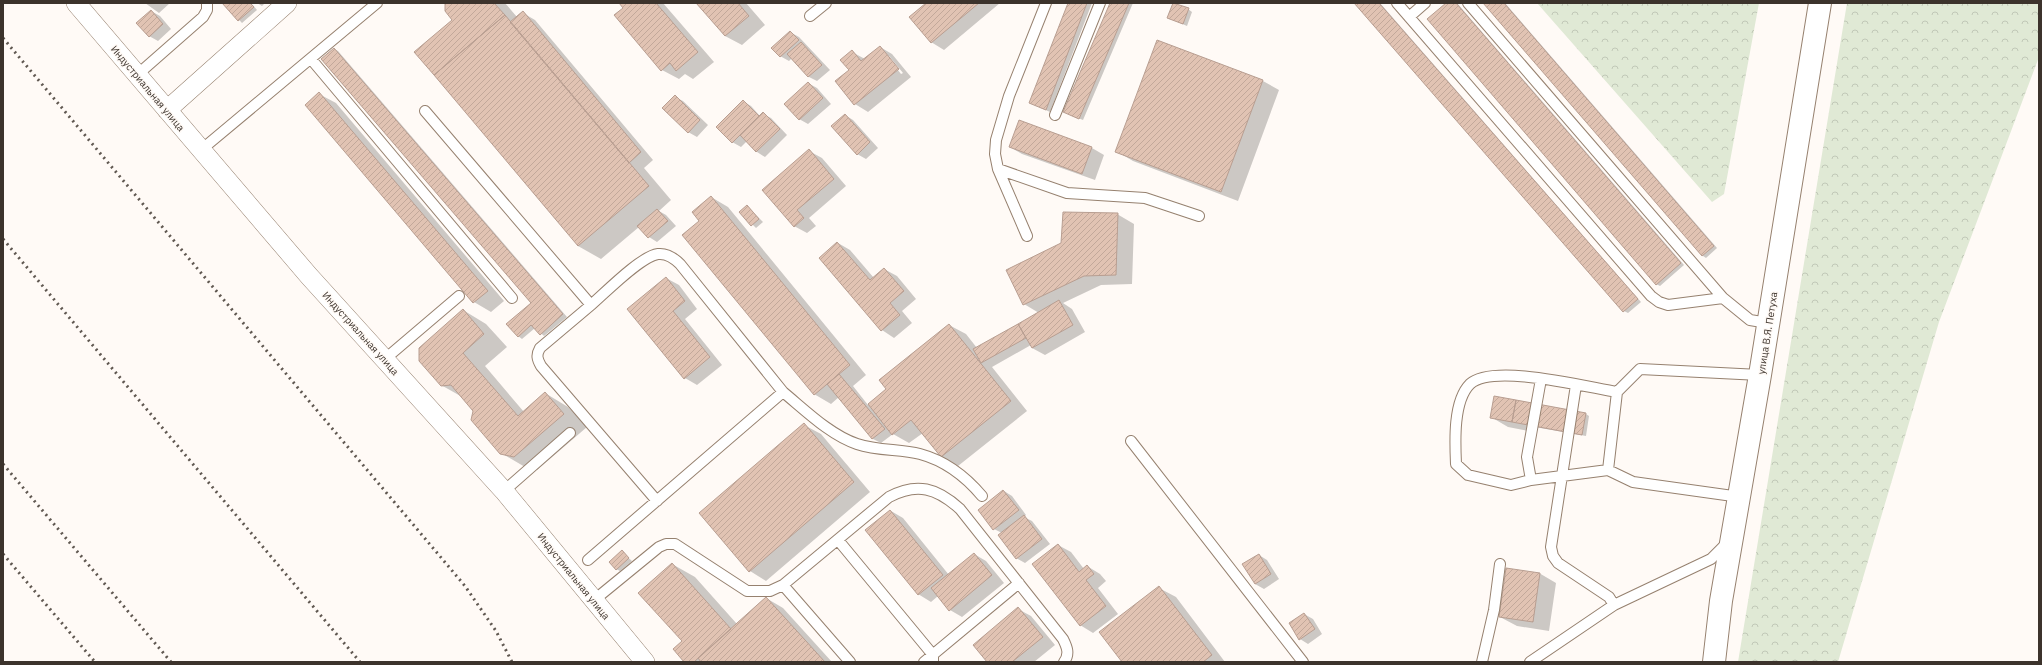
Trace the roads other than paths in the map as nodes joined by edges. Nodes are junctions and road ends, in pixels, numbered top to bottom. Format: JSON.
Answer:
{"nodes":[{"id":1,"x":76,"y":3,"type":"edge"},
{"id":2,"x":207,"y":3,"type":"edge"},
{"id":3,"x":287,"y":3,"type":"edge"},
{"id":4,"x":377,"y":3,"type":"edge"},
{"id":5,"x":826,"y":3,"type":"edge"},
{"id":6,"x":1046,"y":3,"type":"edge"},
{"id":7,"x":1100,"y":3,"type":"edge"},
{"id":8,"x":1397,"y":3,"type":"edge"},
{"id":9,"x":1425,"y":3,"type":"edge"},
{"id":10,"x":1468,"y":3,"type":"edge"},
{"id":11,"x":1820,"y":3,"type":"edge"},
{"id":12,"x":810,"y":16,"type":"dead end"},
{"id":13,"x":1409,"y":17,"type":"junction"},
{"id":14,"x":311,"y":59,"type":"junction"},
{"id":15,"x":137,"y":75,"type":"junction"},
{"id":16,"x":167,"y":110,"type":"junction"},
{"id":17,"x":425,"y":111,"type":"dead end"},
{"id":18,"x":1055,"y":115,"type":"dead end"},
{"id":19,"x":201,"y":150,"type":"junction"},
{"id":20,"x":998,"y":169,"type":"junction"},
{"id":21,"x":1199,"y":216,"type":"dead end"},
{"id":22,"x":1028,"y":236,"type":"dead end"},
{"id":23,"x":459,"y":296,"type":"dead end"},
{"id":24,"x":512,"y":298,"type":"dead end"},
{"id":25,"x":1723,"y":298,"type":"junction"},
{"id":26,"x":591,"y":305,"type":"junction"},
{"id":27,"x":1768,"y":324,"type":"junction"},
{"id":28,"x":385,"y":359,"type":"junction"},
{"id":29,"x":1760,"y":375,"type":"junction"},
{"id":30,"x":1541,"y":379,"type":"junction"},
{"id":31,"x":1576,"y":385,"type":"junction"},
{"id":32,"x":783,"y":392,"type":"junction"},
{"id":33,"x":1617,"y":392,"type":"junction"},
{"id":34,"x":570,"y":433,"type":"dead end"},
{"id":35,"x":1131,"y":441,"type":"dead end"},
{"id":36,"x":1608,"y":470,"type":"junction"},
{"id":37,"x":1563,"y":475,"type":"junction"},
{"id":38,"x":1531,"y":480,"type":"junction"},
{"id":39,"x":504,"y":491,"type":"junction"},
{"id":40,"x":982,"y":496,"type":"dead end"},
{"id":41,"x":1740,"y":497,"type":"junction"},
{"id":42,"x":657,"y":501,"type":"junction"},
{"id":43,"x":1733,"y":537,"type":"junction"},
{"id":44,"x":838,"y":540,"type":"junction"},
{"id":45,"x":588,"y":560,"type":"dead end"},
{"id":46,"x":1500,"y":564,"type":"dead end"},
{"id":47,"x":1019,"y":583,"type":"junction"},
{"id":48,"x":783,"y":585,"type":"junction"},
{"id":49,"x":593,"y":601,"type":"junction"},
{"id":50,"x":1614,"y":605,"type":"junction"},
{"id":51,"x":933,"y":658,"type":"edge"},
{"id":52,"x":645,"y":662,"type":"edge"},
{"id":53,"x":850,"y":662,"type":"edge"},
{"id":54,"x":924,"y":662,"type":"edge"},
{"id":55,"x":1064,"y":662,"type":"edge"},
{"id":56,"x":1303,"y":662,"type":"edge"},
{"id":57,"x":1482,"y":662,"type":"edge"},
{"id":58,"x":1530,"y":662,"type":"edge"},
{"id":59,"x":1714,"y":662,"type":"edge"}],
"edges":[{"from":1,"to":15,"type":"street","name":"Индустриальная улица"},
{"from":2,"to":15,"type":"lane"},
{"from":3,"to":16,"type":"street"},
{"from":4,"to":14,"type":"lane"},
{"from":5,"to":12,"type":"lane"},
{"from":6,"to":20,"type":"lane"},
{"from":7,"to":18,"type":"lane"},
{"from":8,"to":13,"type":"lane"},
{"from":9,"to":13,"type":"lane"},
{"from":10,"to":25,"type":"lane"},
{"from":11,"to":27,"type":"street","name":"улица В.Я. Петуха"},
{"from":13,"to":25,"type":"lane"},
{"from":14,"to":19,"type":"lane"},
{"from":14,"to":24,"type":"lane"},
{"from":15,"to":16,"type":"street","name":"Индустриальная улица"},
{"from":16,"to":19,"type":"street","name":"Индустриальная улица"},
{"from":17,"to":26,"type":"lane"},
{"from":19,"to":28,"type":"street","name":"Индустриальная улица"},
{"from":20,"to":21,"type":"lane"},
{"from":20,"to":22,"type":"lane"},
{"from":23,"to":28,"type":"lane"},
{"from":25,"to":27,"type":"lane"},
{"from":26,"to":32,"type":"lane"},
{"from":26,"to":42,"type":"lane"},
{"from":27,"to":29,"type":"street","name":"улица В.Я. Петуха"},
{"from":28,"to":39,"type":"street","name":"Индустриальная улица"},
{"from":29,"to":33,"type":"lane"},
{"from":29,"to":41,"type":"street","name":"улица В.Я. Петуха"},
{"from":30,"to":31,"type":"lane"},
{"from":30,"to":38,"type":"lane"},
{"from":30,"to":38,"type":"lane"},
{"from":31,"to":33,"type":"lane"},
{"from":31,"to":37,"type":"lane"},
{"from":32,"to":40,"type":"lane"},
{"from":32,"to":42,"type":"lane"},
{"from":33,"to":36,"type":"lane"},
{"from":34,"to":39,"type":"lane"},
{"from":35,"to":56,"type":"lane"},
{"from":36,"to":37,"type":"lane"},
{"from":36,"to":41,"type":"lane"},
{"from":37,"to":38,"type":"lane"},
{"from":37,"to":50,"type":"lane"},
{"from":39,"to":49,"type":"street","name":"Индустриальная улица"},
{"from":41,"to":43,"type":"street","name":"улица В.Я. Петуха"},
{"from":42,"to":45,"type":"lane"},
{"from":43,"to":50,"type":"lane"},
{"from":43,"to":59,"type":"street","name":"улица В.Я. Петуха"},
{"from":44,"to":47,"type":"lane"},
{"from":44,"to":48,"type":"lane"},
{"from":44,"to":51,"type":"lane"},
{"from":46,"to":57,"type":"lane"},
{"from":47,"to":51,"type":"lane"},
{"from":47,"to":55,"type":"lane"},
{"from":48,"to":49,"type":"lane"},
{"from":48,"to":53,"type":"lane"},
{"from":49,"to":52,"type":"street","name":"Индустриальная улица"},
{"from":50,"to":58,"type":"lane"},
{"from":51,"to":54,"type":"lane"}]}
